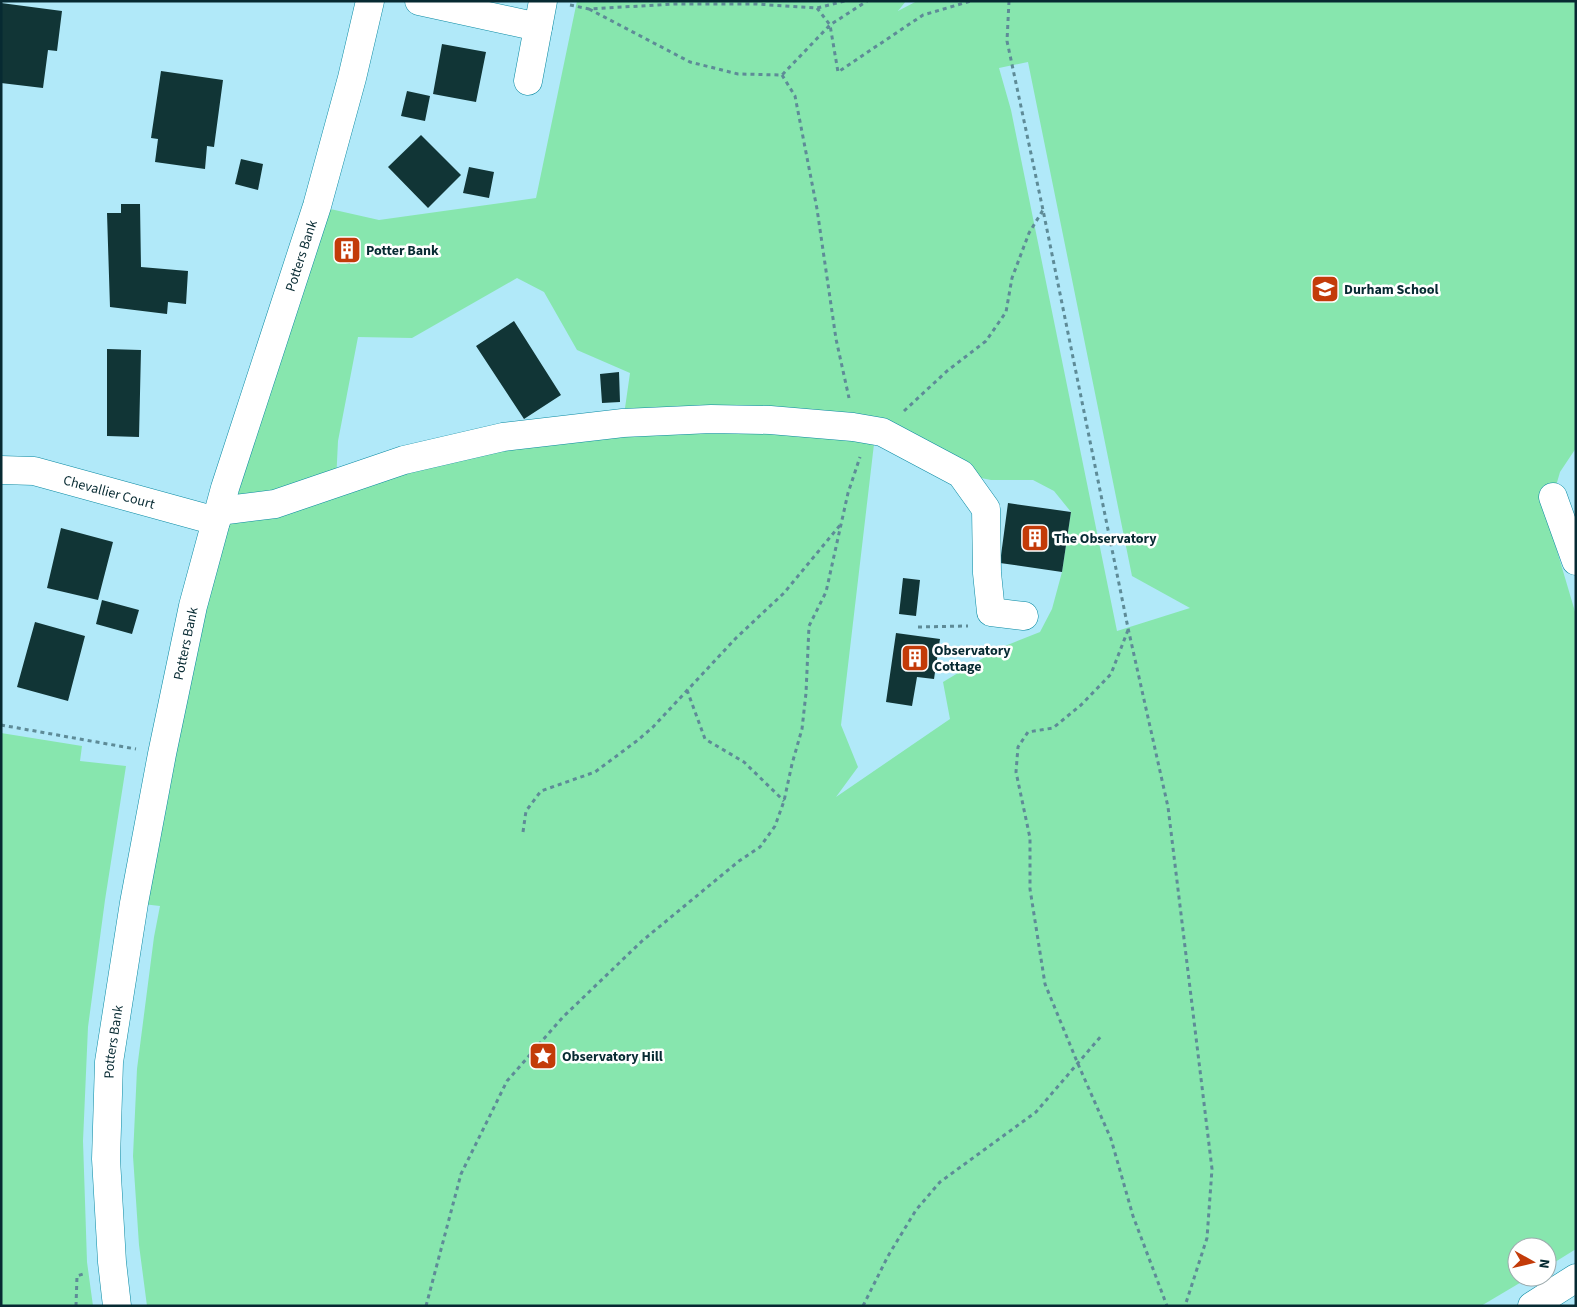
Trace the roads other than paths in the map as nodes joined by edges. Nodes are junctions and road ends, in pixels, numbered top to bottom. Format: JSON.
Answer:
{"nodes":[{"id":1,"x":370,"y":1,"type":"edge"},
{"id":2,"x":419,"y":1,"type":"edge"},
{"id":3,"x":547,"y":11,"type":"edge"},
{"id":4,"x":528,"y":81,"type":"dead end"},
{"id":5,"x":1,"y":470,"type":"edge"},
{"id":6,"x":1553,"y":497,"type":"dead end"},
{"id":7,"x":218,"y":516,"type":"junction"},
{"id":8,"x":1576,"y":561,"type":"edge"},
{"id":9,"x":1024,"y":616,"type":"dead end"},
{"id":10,"x":1576,"y":1278,"type":"edge"},
{"id":11,"x":117,"y":1306,"type":"edge"},
{"id":12,"x":1532,"y":1306,"type":"edge"}],
"edges":[{"from":1,"to":7,"type":"street","name":"Potters Bank"},
{"from":2,"to":3,"type":"street"},
{"from":3,"to":4,"type":"street"},
{"from":5,"to":7,"type":"street","name":"Chevallier Court"},
{"from":6,"to":8,"type":"street"},
{"from":7,"to":9,"type":"street"},
{"from":7,"to":11,"type":"street","name":"Potters Bank"},
{"from":10,"to":12,"type":"street"}]}
